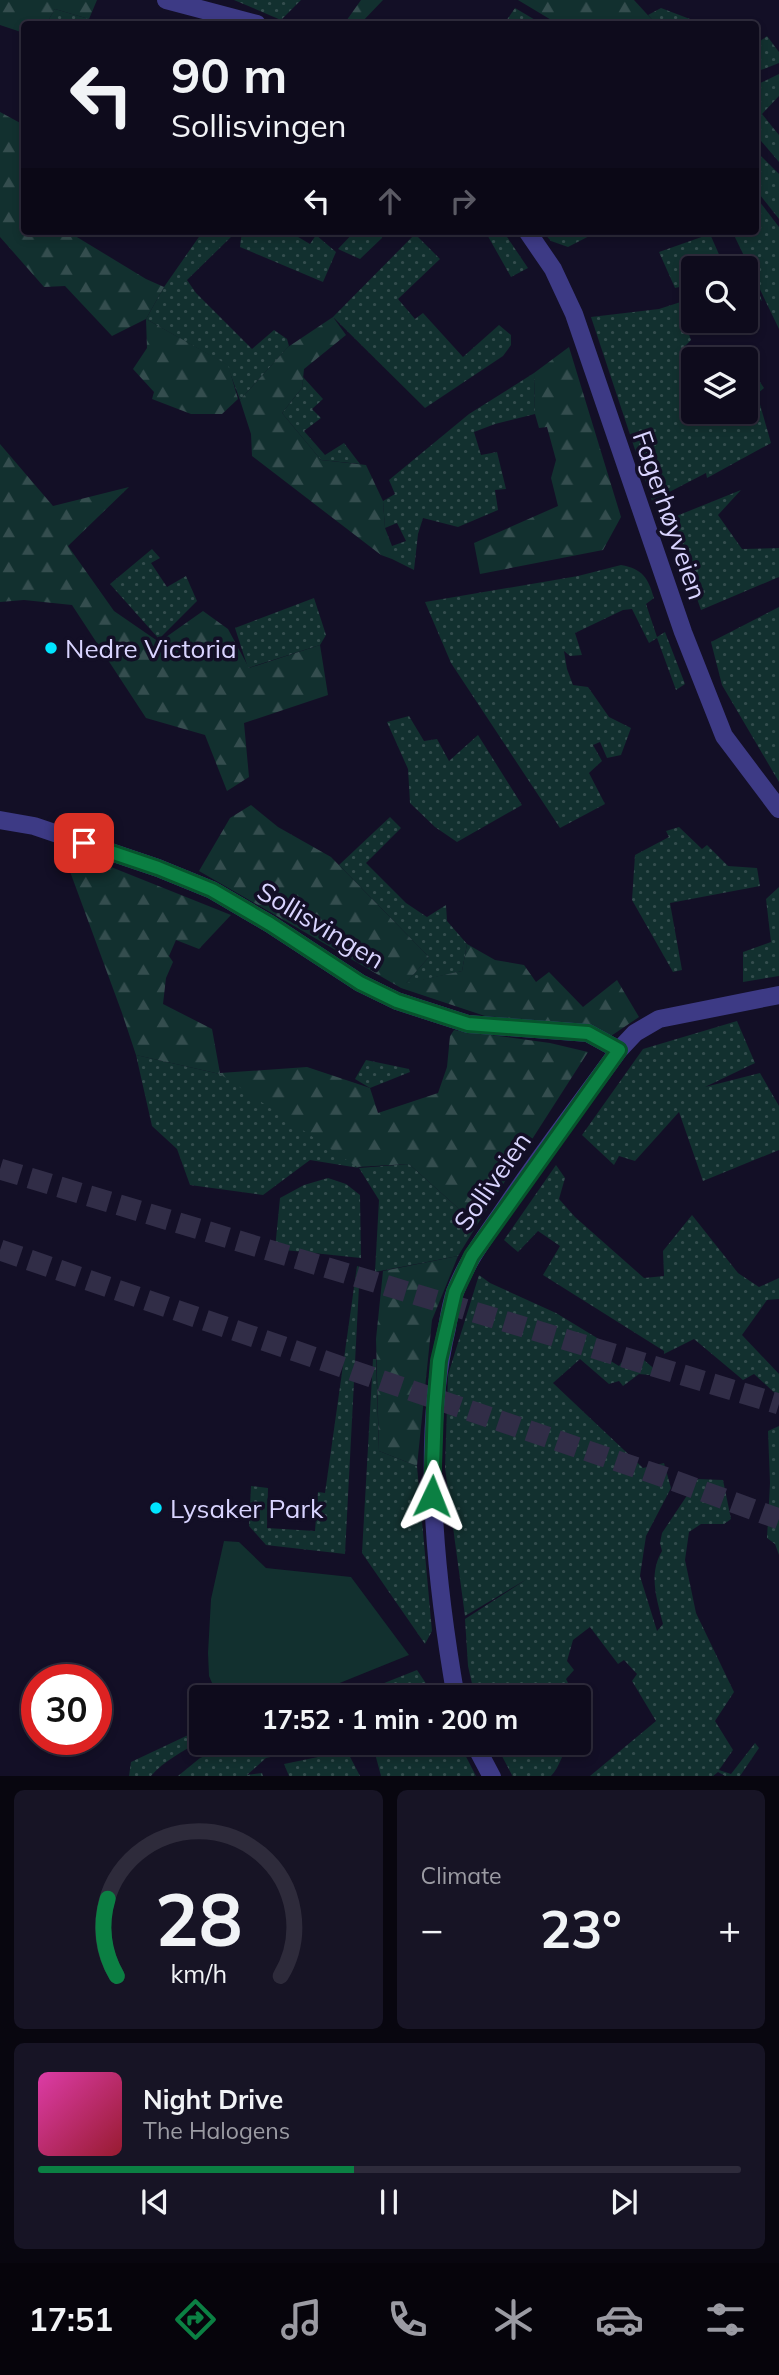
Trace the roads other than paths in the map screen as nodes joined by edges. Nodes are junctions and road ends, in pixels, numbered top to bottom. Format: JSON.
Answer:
{"nodes":[{"id":1,"x":166,"y":0,"type":"edge"},
{"id":2,"x":246,"y":21,"type":"edge"},
{"id":3,"x":530,"y":235,"type":"edge"},
{"id":4,"x":779,"y":809,"type":"edge"},
{"id":5,"x":0,"y":820,"type":"edge"},
{"id":6,"x":779,"y":995,"type":"edge"},
{"id":7,"x":619,"y":1050,"type":"junction"},
{"id":8,"x":454,"y":1685,"type":"edge"},
{"id":9,"x":481,"y":1755,"type":"edge"},
{"id":10,"x":492,"y":1776,"type":"edge"}],
"edges":[{"from":1,"to":2,"type":"street"},
{"from":3,"to":4,"type":"street","name":"Fagerhøyveien"},
{"from":5,"to":7,"type":"street","name":"Sollisvingen"},
{"from":6,"to":7,"type":"street","name":"Solliveien"},
{"from":7,"to":8,"type":"street","name":"Solliveien"},
{"from":9,"to":10,"type":"street"}]}
